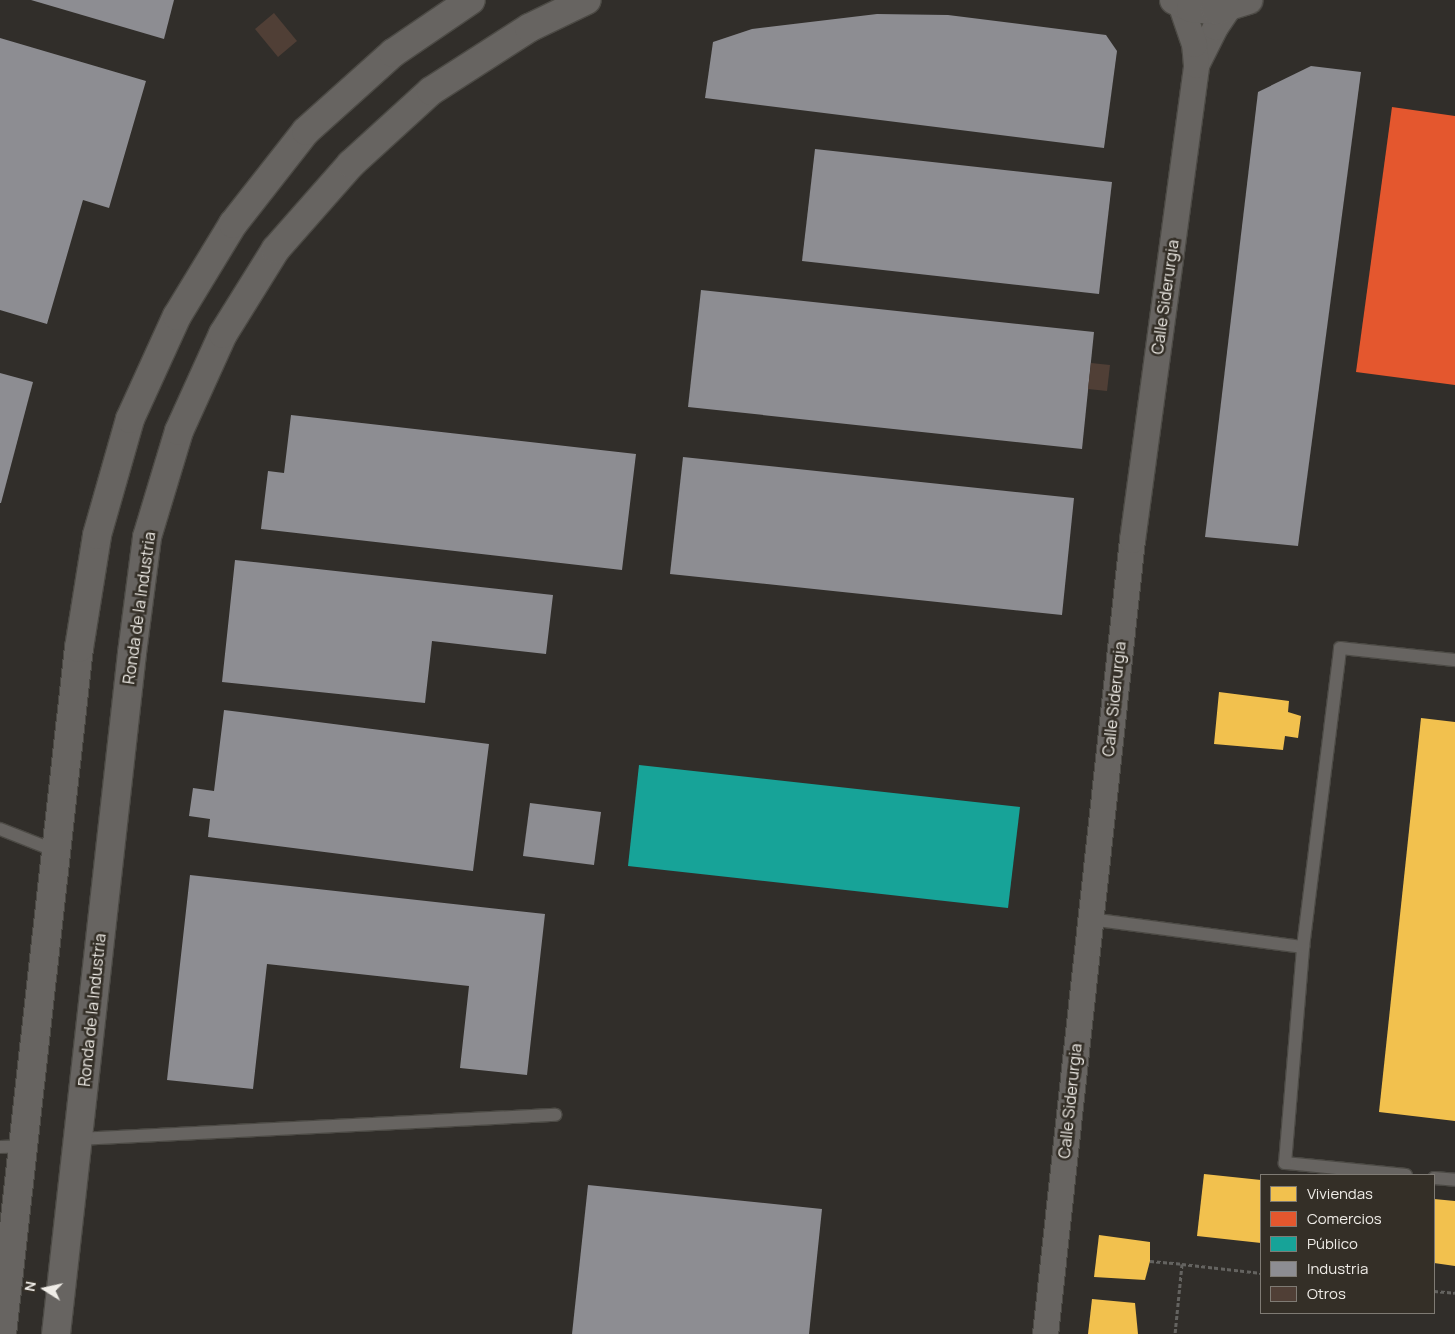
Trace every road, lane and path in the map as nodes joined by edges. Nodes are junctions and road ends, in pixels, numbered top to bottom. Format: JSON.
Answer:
{"nodes":[{"id":1,"x":471,"y":0,"type":"edge"},
{"id":2,"x":587,"y":0,"type":"edge"},
{"id":3,"x":1177,"y":2,"type":"edge"},
{"id":4,"x":1238,"y":4,"type":"edge"},
{"id":5,"x":1196,"y":65,"type":"junction"},
{"id":6,"x":1455,"y":660,"type":"edge"},
{"id":7,"x":0,"y":829,"type":"edge"},
{"id":8,"x":56,"y":851,"type":"junction"},
{"id":9,"x":1090,"y":919,"type":"junction"},
{"id":10,"x":1303,"y":947,"type":"junction"},
{"id":11,"x":555,"y":1115,"type":"dead end"},
{"id":12,"x":78,"y":1139,"type":"junction"},
{"id":13,"x":12,"y":1147,"type":"edge"},
{"id":14,"x":1396,"y":1174,"type":"edge"},
{"id":15,"x":1435,"y":1178,"type":"edge"},
{"id":16,"x":1455,"y":1180,"type":"edge"},
{"id":17,"x":1150,"y":1261,"type":"dead end"},
{"id":18,"x":1182,"y":1264,"type":"junction"},
{"id":19,"x":1260,"y":1273,"type":"edge"},
{"id":20,"x":1435,"y":1291,"type":"edge"},
{"id":21,"x":1455,"y":1293,"type":"edge"},
{"id":22,"x":2,"y":1334,"type":"edge"},
{"id":23,"x":56,"y":1334,"type":"edge"},
{"id":24,"x":1045,"y":1334,"type":"edge"},
{"id":25,"x":1175,"y":1334,"type":"edge"}],
"edges":[{"from":1,"to":8,"type":"street"},
{"from":2,"to":12,"type":"street","name":"Ronda de la Industria"},
{"from":3,"to":4,"type":"street"},
{"from":3,"to":5,"type":"street","name":"Calle Siderurgia"},
{"from":4,"to":5,"type":"street","name":"Calle Siderurgia"},
{"from":5,"to":9,"type":"street","name":"Calle Siderurgia"},
{"from":6,"to":10,"type":"lane"},
{"from":7,"to":8,"type":"lane"},
{"from":8,"to":13,"type":"street"},
{"from":9,"to":10,"type":"lane"},
{"from":9,"to":24,"type":"street","name":"Calle Siderurgia"},
{"from":10,"to":14,"type":"lane"},
{"from":11,"to":12,"type":"lane"},
{"from":12,"to":23,"type":"street","name":"Ronda de la Industria"},
{"from":13,"to":22,"type":"street"},
{"from":15,"to":16,"type":"lane"},
{"from":17,"to":18,"type":"path"},
{"from":18,"to":19,"type":"path"},
{"from":18,"to":25,"type":"path"},
{"from":20,"to":21,"type":"path"}]}
